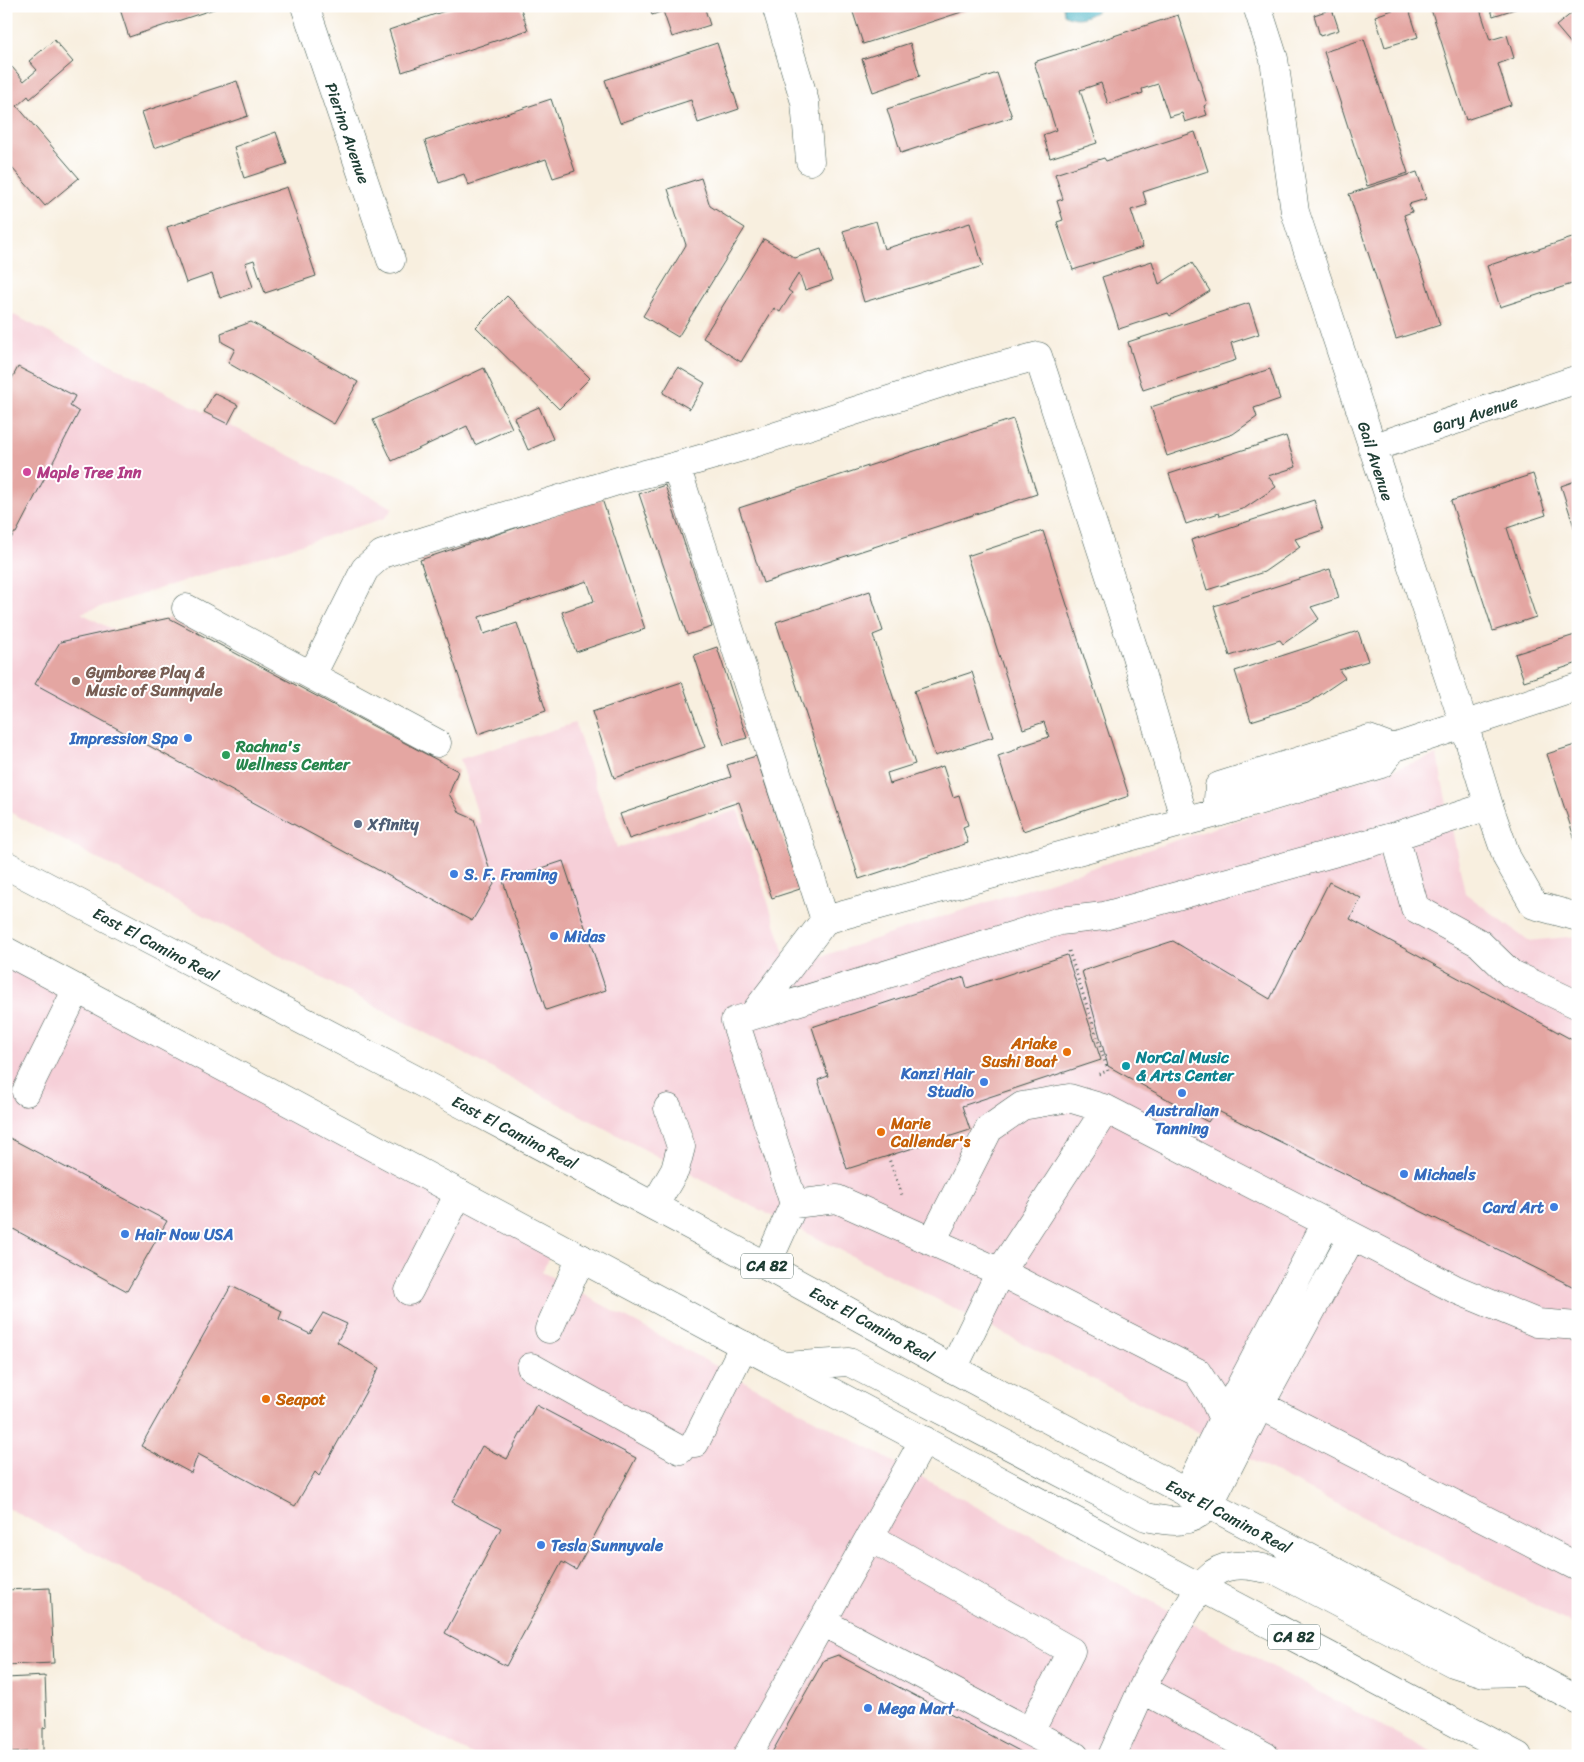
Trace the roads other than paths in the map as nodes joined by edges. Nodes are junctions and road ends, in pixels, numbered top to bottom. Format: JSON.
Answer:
{"nodes":[{"id":1,"x":305,"y":6,"type":"edge"},
{"id":2,"x":776,"y":6,"type":"edge"},
{"id":3,"x":1257,"y":6,"type":"edge"},
{"id":4,"x":810,"y":161,"type":"dead end"},
{"id":5,"x":391,"y":260,"type":"dead end"},
{"id":6,"x":1578,"y":379,"type":"edge"},
{"id":7,"x":1372,"y":448,"type":"junction"},
{"id":8,"x":676,"y":466,"type":"junction"},
{"id":9,"x":186,"y":608,"type":"dead end"},
{"id":10,"x":312,"y":675,"type":"junction"},
{"id":11,"x":1578,"y":687,"type":"edge"},
{"id":12,"x":1464,"y":724,"type":"junction"},
{"id":13,"x":438,"y":743,"type":"dead end"},
{"id":14,"x":1488,"y":806,"type":"junction"},
{"id":15,"x":1185,"y":821,"type":"junction"},
{"id":16,"x":1395,"y":836,"type":"junction"},
{"id":17,"x":6,"y":865,"type":"edge"},
{"id":18,"x":6,"y":884,"type":"edge"},
{"id":19,"x":61,"y":894,"type":"junction"},
{"id":20,"x":1578,"y":917,"type":"edge"},
{"id":21,"x":825,"y":920,"type":"junction"},
{"id":22,"x":6,"y":950,"type":"edge"},
{"id":23,"x":77,"y":988,"type":"junction"},
{"id":24,"x":1578,"y":1005,"type":"edge"},
{"id":25,"x":752,"y":1015,"type":"junction"},
{"id":26,"x":26,"y":1092,"type":"dead end"},
{"id":27,"x":668,"y":1108,"type":"dead end"},
{"id":28,"x":1106,"y":1109,"type":"junction"},
{"id":29,"x":459,"y":1193,"type":"junction"},
{"id":30,"x":794,"y":1204,"type":"junction"},
{"id":31,"x":654,"y":1206,"type":"junction"},
{"id":32,"x":1326,"y":1223,"type":"junction"},
{"id":33,"x":1352,"y":1236,"type":"junction"},
{"id":34,"x":932,"y":1241,"type":"junction"},
{"id":35,"x":581,"y":1258,"type":"junction"},
{"id":36,"x":766,"y":1266,"type":"junction"},
{"id":37,"x":1000,"y":1272,"type":"junction"},
{"id":38,"x":409,"y":1291,"type":"dead end"},
{"id":39,"x":1578,"y":1326,"type":"edge"},
{"id":40,"x":549,"y":1329,"type":"dead end"},
{"id":41,"x":744,"y":1344,"type":"junction"},
{"id":42,"x":784,"y":1366,"type":"junction"},
{"id":43,"x":531,"y":1367,"type":"dead end"},
{"id":44,"x":953,"y":1369,"type":"junction"},
{"id":45,"x":1260,"y":1405,"type":"junction"},
{"id":46,"x":1222,"y":1419,"type":"junction"},
{"id":47,"x":924,"y":1440,"type":"junction"},
{"id":48,"x":1197,"y":1499,"type":"junction"},
{"id":49,"x":870,"y":1538,"type":"junction"},
{"id":50,"x":1578,"y":1567,"type":"edge"},
{"id":51,"x":1200,"y":1587,"type":"junction"},
{"id":52,"x":822,"y":1622,"type":"junction"},
{"id":53,"x":1525,"y":1672,"type":"junction"},
{"id":54,"x":1142,"y":1689,"type":"junction"},
{"id":55,"x":1578,"y":1700,"type":"edge"},
{"id":56,"x":1030,"y":1732,"type":"junction"},
{"id":57,"x":747,"y":1756,"type":"edge"},
{"id":58,"x":1075,"y":1756,"type":"edge"},
{"id":59,"x":1112,"y":1756,"type":"edge"},
{"id":60,"x":1265,"y":1756,"type":"edge"},
{"id":61,"x":1518,"y":1756,"type":"edge"}],
"edges":[{"from":1,"to":5,"type":"main road","name":"Pierino Avenue"},
{"from":2,"to":4,"type":"main road"},
{"from":3,"to":7,"type":"main road","name":"Gail Avenue"},
{"from":6,"to":7,"type":"main road","name":"Gary Avenue"},
{"from":7,"to":12,"type":"main road","name":"Gail Avenue"},
{"from":8,"to":10,"type":"main road"},
{"from":8,"to":15,"type":"main road"},
{"from":8,"to":21,"type":"main road"},
{"from":9,"to":10,"type":"main road"},
{"from":10,"to":13,"type":"main road"},
{"from":11,"to":12,"type":"main road"},
{"from":12,"to":14,"type":"main road","name":"Gail Avenue"},
{"from":12,"to":15,"type":"main road"},
{"from":14,"to":16,"type":"main road"},
{"from":14,"to":20,"type":"main road","name":"Gail Avenue"},
{"from":15,"to":21,"type":"main road"},
{"from":16,"to":24,"type":"main road"},
{"from":16,"to":25,"type":"main road"},
{"from":17,"to":19,"type":"main road","name":"East El Camino Real","number":"CA 82"},
{"from":18,"to":19,"type":"main road"},
{"from":19,"to":31,"type":"main road","name":"East El Camino Real","number":"CA 82"},
{"from":21,"to":25,"type":"main road"},
{"from":22,"to":23,"type":"main road","number":"CA 82"},
{"from":23,"to":26,"type":"main road"},
{"from":23,"to":29,"type":"main road","number":"CA 82"},
{"from":25,"to":30,"type":"main road"},
{"from":27,"to":31,"type":"main road"},
{"from":28,"to":32,"type":"main road"},
{"from":28,"to":34,"type":"main road"},
{"from":28,"to":37,"type":"main road"},
{"from":29,"to":35,"type":"main road","number":"CA 82"},
{"from":29,"to":38,"type":"main road"},
{"from":30,"to":34,"type":"main road"},
{"from":30,"to":36,"type":"main road"},
{"from":31,"to":36,"type":"main road","name":"East El Camino Real","number":"CA 82"},
{"from":32,"to":33,"type":"main road"},
{"from":32,"to":46,"type":"main road"},
{"from":33,"to":39,"type":"main road"},
{"from":33,"to":45,"type":"main road"},
{"from":34,"to":37,"type":"main road"},
{"from":35,"to":40,"type":"main road"},
{"from":35,"to":41,"type":"main road","number":"CA 82"},
{"from":36,"to":44,"type":"main road","name":"East El Camino Real","number":"CA 82"},
{"from":37,"to":44,"type":"main road"},
{"from":37,"to":46,"type":"main road"},
{"from":41,"to":42,"type":"main road","number":"CA 82"},
{"from":41,"to":43,"type":"main road"},
{"from":42,"to":47,"type":"main road","number":"CA 82"},
{"from":42,"to":48,"type":"main road"},
{"from":44,"to":48,"type":"main road","name":"East El Camino Real","number":"CA 82"},
{"from":45,"to":48,"type":"main road"},
{"from":45,"to":50,"type":"main road"},
{"from":46,"to":48,"type":"main road"},
{"from":47,"to":49,"type":"main road"},
{"from":47,"to":51,"type":"main road","number":"CA 82"},
{"from":48,"to":53,"type":"main road","name":"East El Camino Real","number":"CA 82"},
{"from":49,"to":52,"type":"main road"},
{"from":49,"to":56,"type":"main road"},
{"from":51,"to":53,"type":"main road"},
{"from":51,"to":54,"type":"main road"},
{"from":51,"to":61,"type":"main road","number":"CA 82"},
{"from":52,"to":56,"type":"main road"},
{"from":52,"to":57,"type":"main road"},
{"from":53,"to":55,"type":"main road","name":"East El Camino Real","number":"CA 82"},
{"from":54,"to":59,"type":"main road"},
{"from":54,"to":60,"type":"main road"},
{"from":56,"to":58,"type":"main road"}]}
